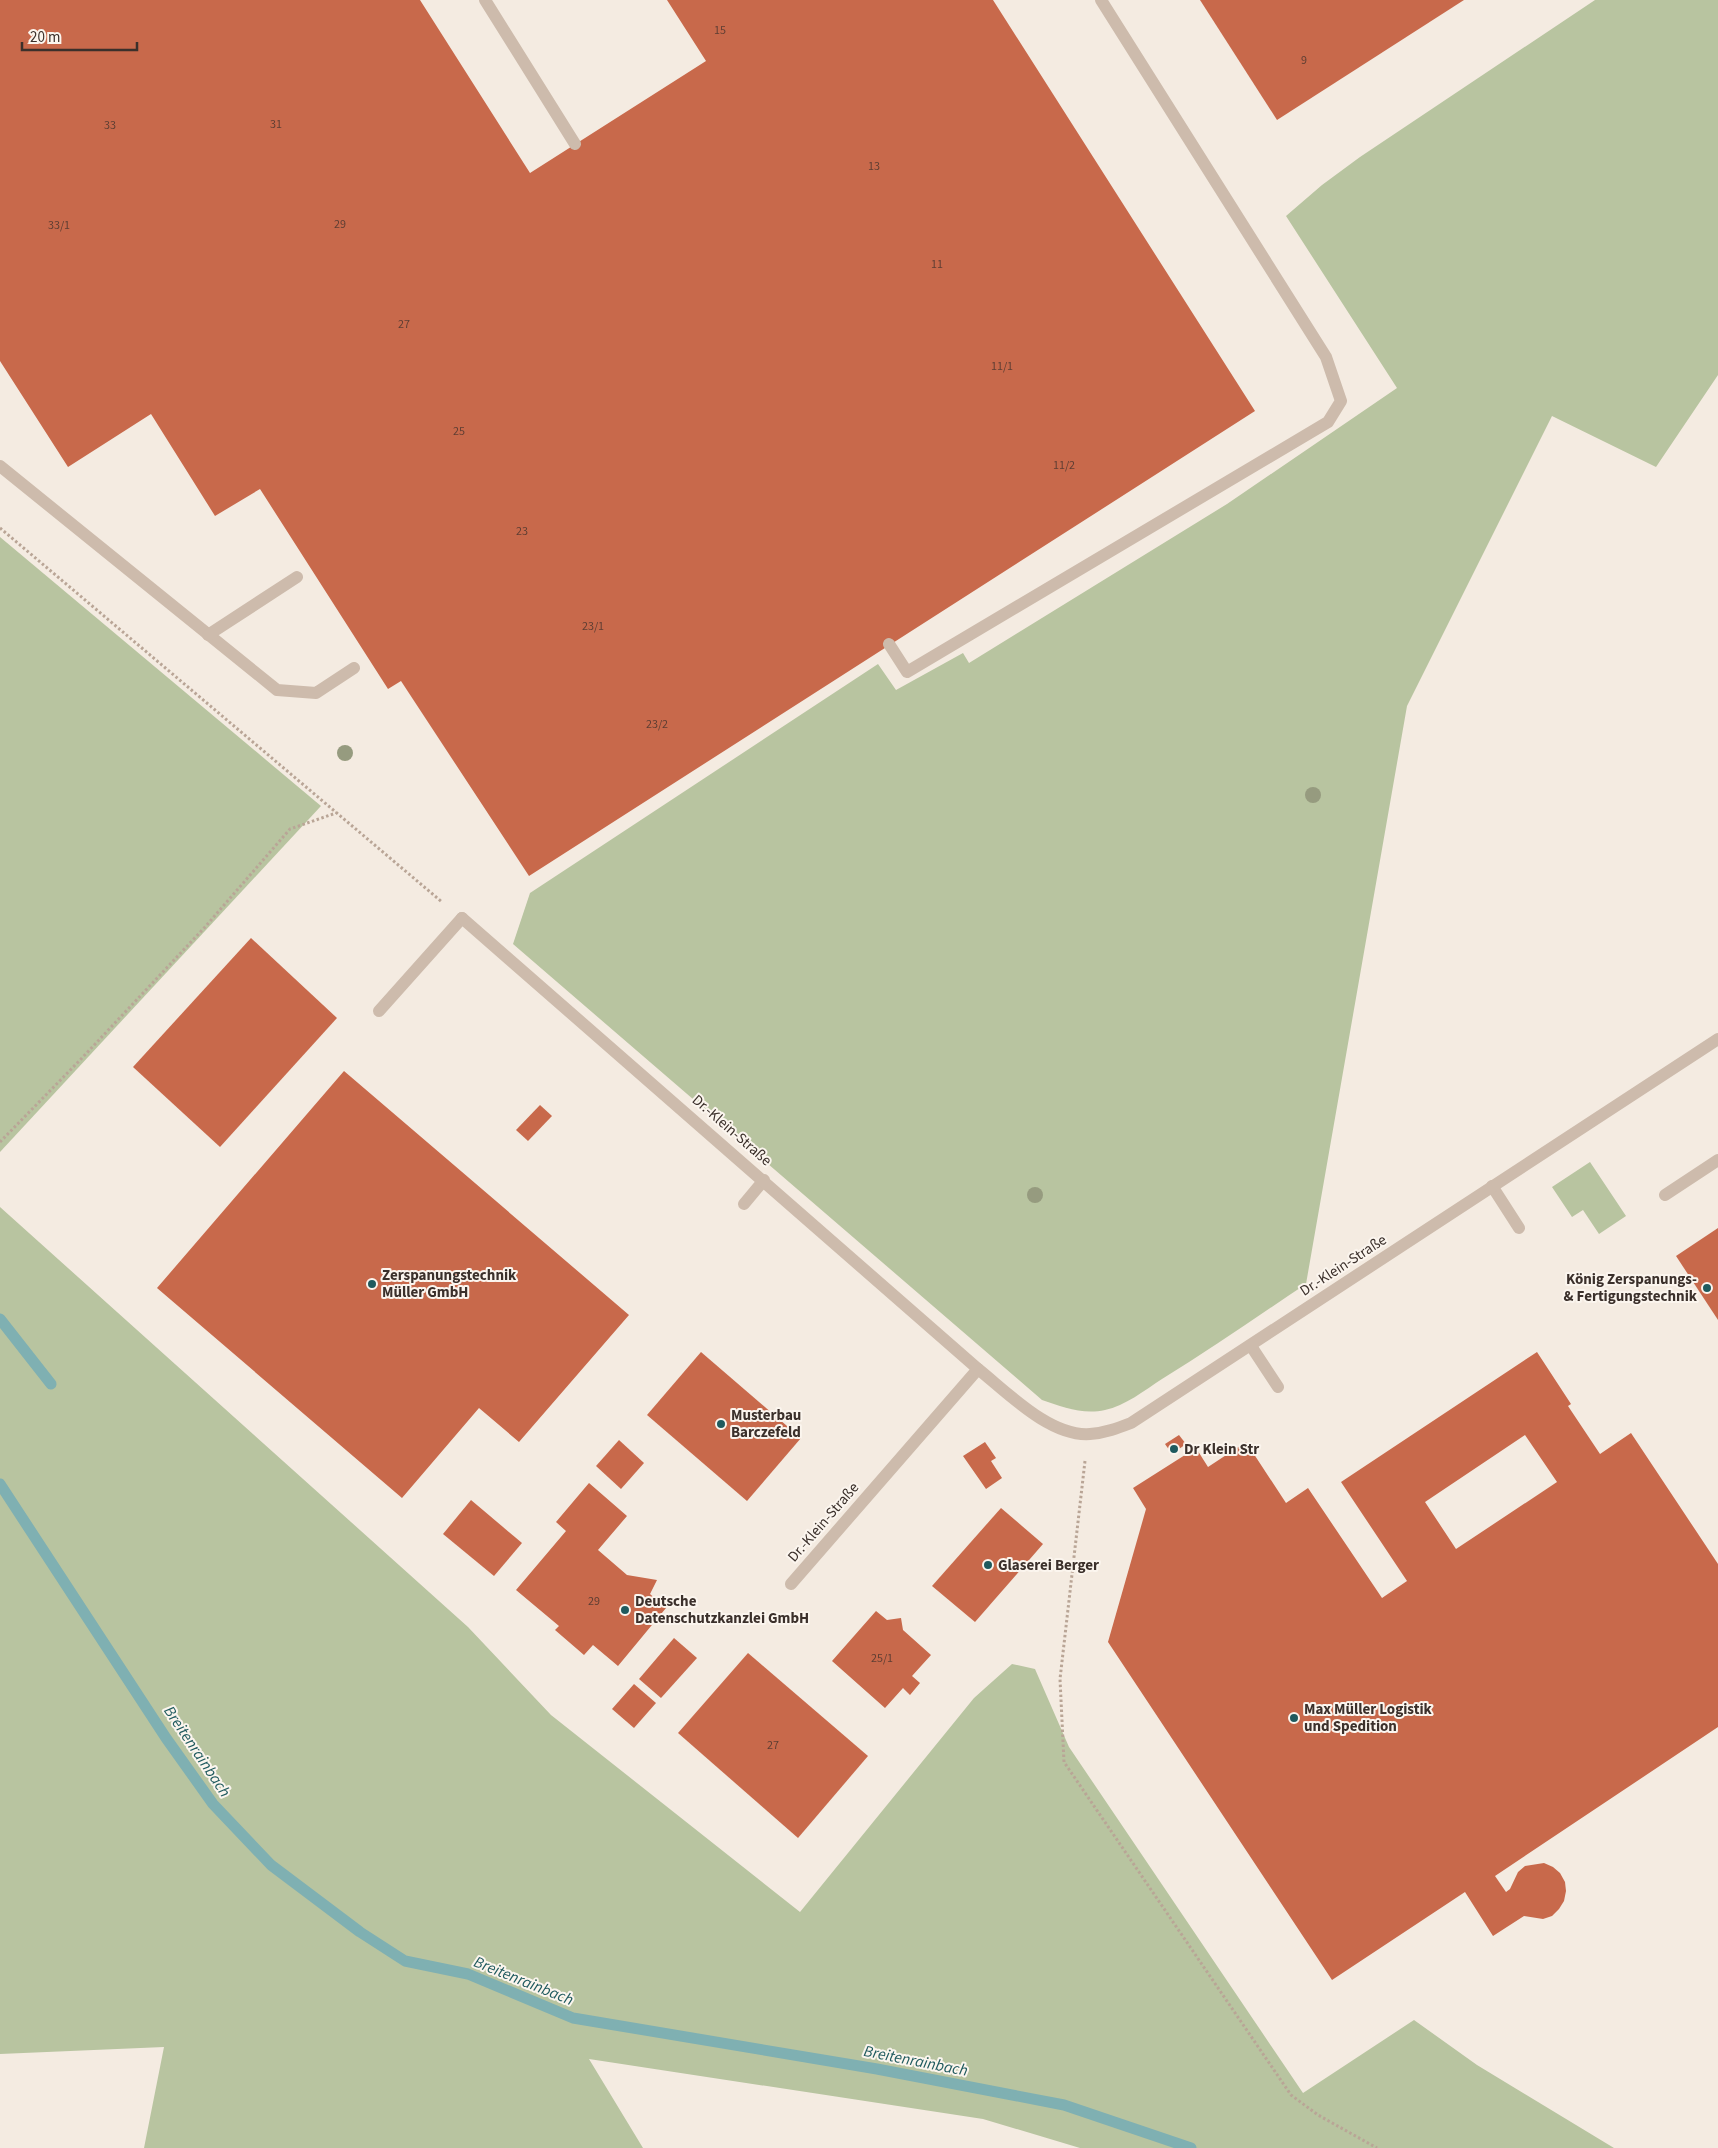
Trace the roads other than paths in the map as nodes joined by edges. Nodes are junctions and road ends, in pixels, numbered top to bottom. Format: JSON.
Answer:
{"nodes":[{"id":1,"x":485,"y":0,"type":"edge"},
{"id":2,"x":1100,"y":0,"type":"edge"},
{"id":3,"x":575,"y":144,"type":"dead end"},
{"id":4,"x":0,"y":466,"type":"edge"},
{"id":5,"x":297,"y":577,"type":"dead end"},
{"id":6,"x":208,"y":635,"type":"junction"},
{"id":7,"x":889,"y":644,"type":"dead end"},
{"id":8,"x":354,"y":668,"type":"dead end"},
{"id":9,"x":379,"y":1011,"type":"dead end"},
{"id":10,"x":1718,"y":1039,"type":"edge"},
{"id":11,"x":1718,"y":1160,"type":"edge"},
{"id":12,"x":764,"y":1180,"type":"junction"},
{"id":13,"x":1492,"y":1186,"type":"junction"},
{"id":14,"x":1665,"y":1195,"type":"dead end"},
{"id":15,"x":744,"y":1204,"type":"dead end"},
{"id":16,"x":1519,"y":1228,"type":"dead end"},
{"id":17,"x":1251,"y":1346,"type":"junction"},
{"id":18,"x":978,"y":1368,"type":"junction"},
{"id":19,"x":1278,"y":1387,"type":"dead end"},
{"id":20,"x":791,"y":1584,"type":"dead end"}],
"edges":[{"from":1,"to":3,"type":"street"},
{"from":2,"to":7,"type":"street"},
{"from":4,"to":6,"type":"street"},
{"from":5,"to":6,"type":"street"},
{"from":6,"to":8,"type":"street"},
{"from":9,"to":12,"type":"street","name":"Dr.-Klein-Straße"},
{"from":10,"to":13,"type":"street","name":"Dr.-Klein-Straße"},
{"from":11,"to":14,"type":"street"},
{"from":12,"to":15,"type":"street"},
{"from":12,"to":18,"type":"street","name":"Dr.-Klein-Straße"},
{"from":13,"to":16,"type":"street"},
{"from":13,"to":17,"type":"street","name":"Dr.-Klein-Straße"},
{"from":17,"to":18,"type":"street","name":"Dr.-Klein-Straße"},
{"from":17,"to":19,"type":"street"},
{"from":18,"to":20,"type":"street","name":"Dr.-Klein-Straße"}]}
